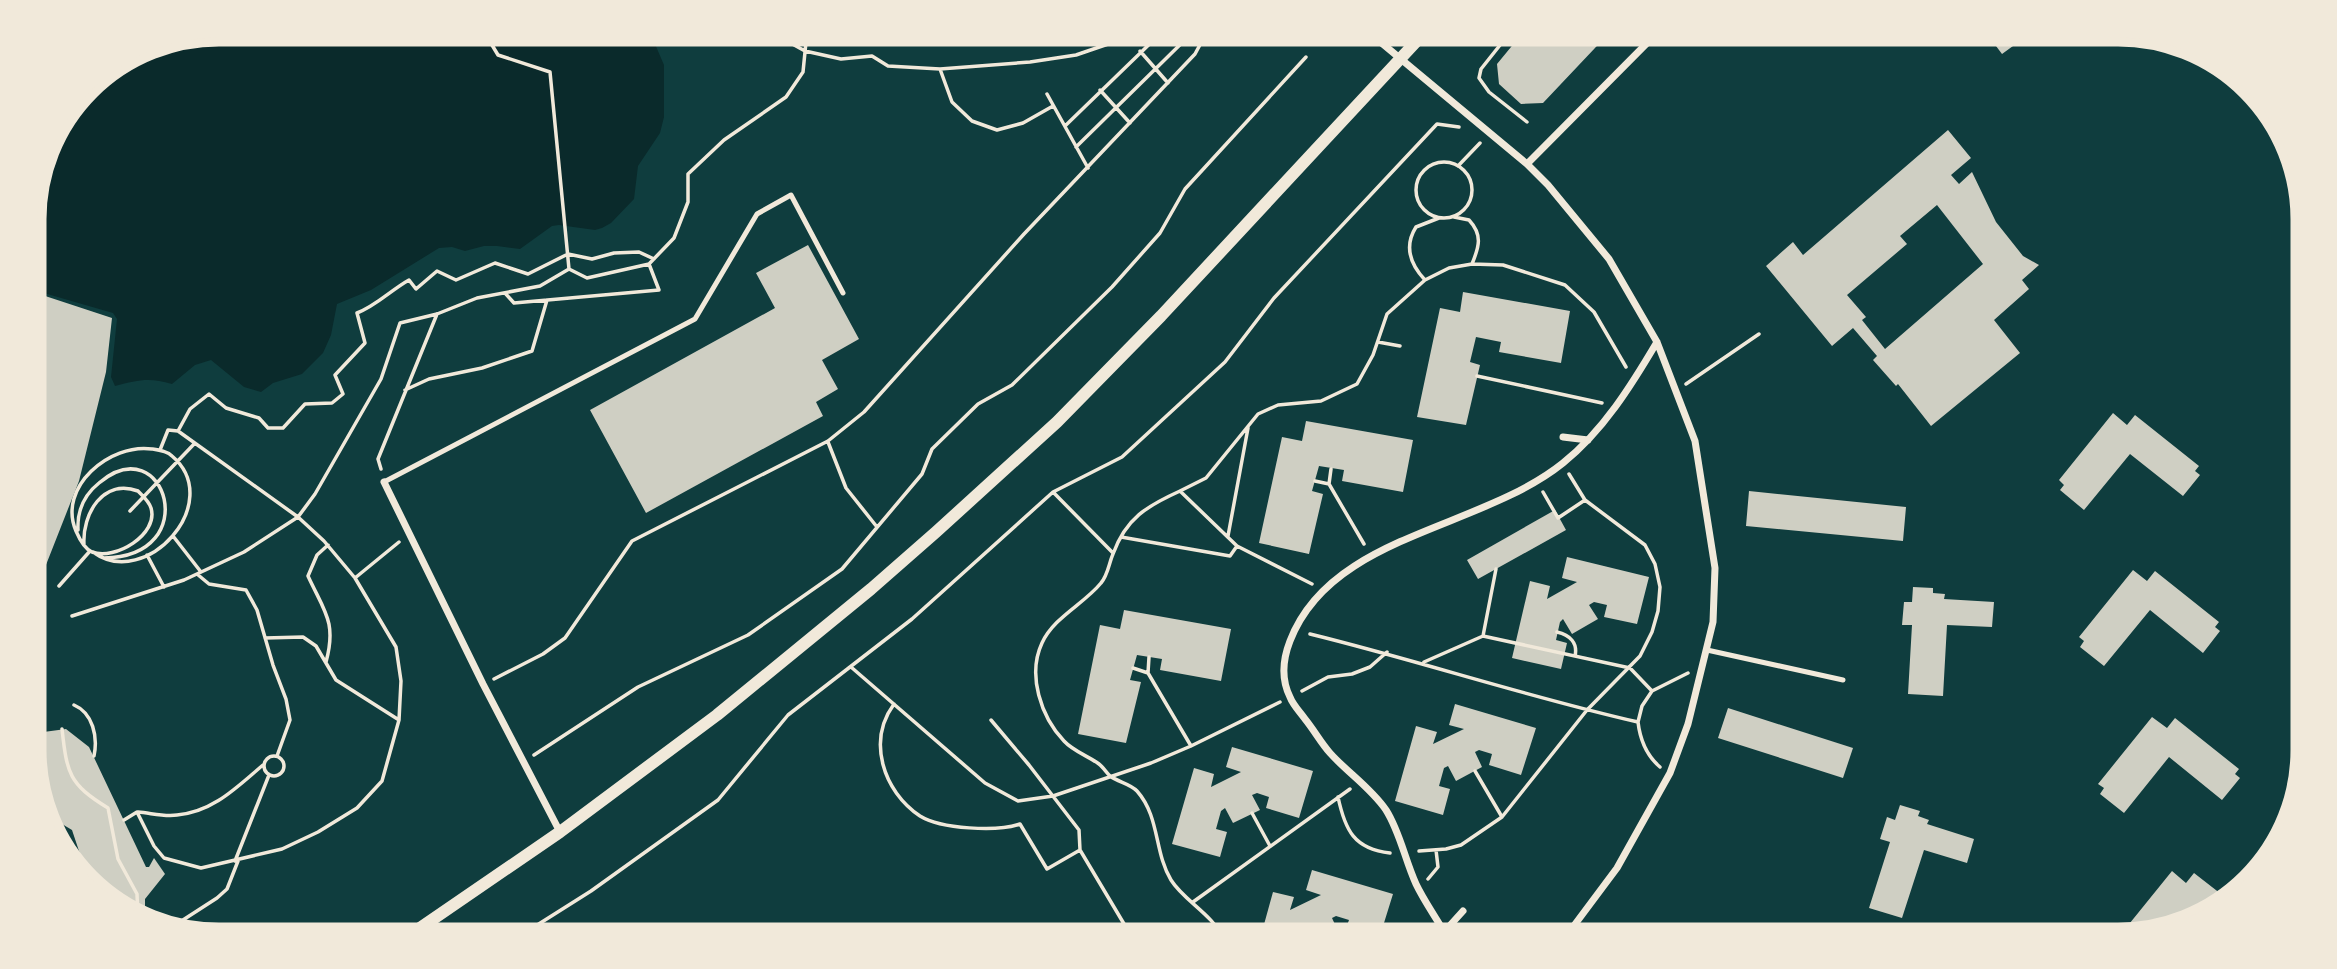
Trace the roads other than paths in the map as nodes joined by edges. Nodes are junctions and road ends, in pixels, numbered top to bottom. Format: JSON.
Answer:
{"nodes":[{"id":1,"x":1381,"y":42,"type":"edge"},
{"id":2,"x":1415,"y":42,"type":"edge"},
{"id":3,"x":1648,"y":42,"type":"edge"},
{"id":4,"x":1400,"y":58,"type":"junction"},
{"id":5,"x":1527,"y":164,"type":"junction"},
{"id":6,"x":843,"y":293,"type":"dead end"},
{"id":7,"x":1657,"y":342,"type":"junction"},
{"id":8,"x":1563,"y":437,"type":"dead end"},
{"id":9,"x":1588,"y":440,"type":"junction"},
{"id":10,"x":384,"y":482,"type":"joint"},
{"id":11,"x":1707,"y":650,"type":"junction"},
{"id":12,"x":1843,"y":680,"type":"dead end"},
{"id":13,"x":560,"y":832,"type":"junction"},
{"id":14,"x":1463,"y":911,"type":"dead end"},
{"id":15,"x":421,"y":927,"type":"edge"},
{"id":16,"x":1441,"y":927,"type":"edge"},
{"id":17,"x":1452,"y":927,"type":"edge"},
{"id":18,"x":1573,"y":927,"type":"edge"}],
"edges":[{"from":1,"to":4,"type":"street"},
{"from":2,"to":4,"type":"street"},
{"from":3,"to":5,"type":"street"},
{"from":4,"to":5,"type":"street"},
{"from":4,"to":13,"type":"street"},
{"from":5,"to":7,"type":"street"},
{"from":6,"to":10,"type":"lane"},
{"from":7,"to":9,"type":"street"},
{"from":7,"to":11,"type":"street"},
{"from":8,"to":9,"type":"street"},
{"from":9,"to":16,"type":"street"},
{"from":10,"to":13,"type":"street"},
{"from":11,"to":12,"type":"lane"},
{"from":11,"to":18,"type":"street"},
{"from":13,"to":15,"type":"street"},
{"from":14,"to":17,"type":"street"}]}
